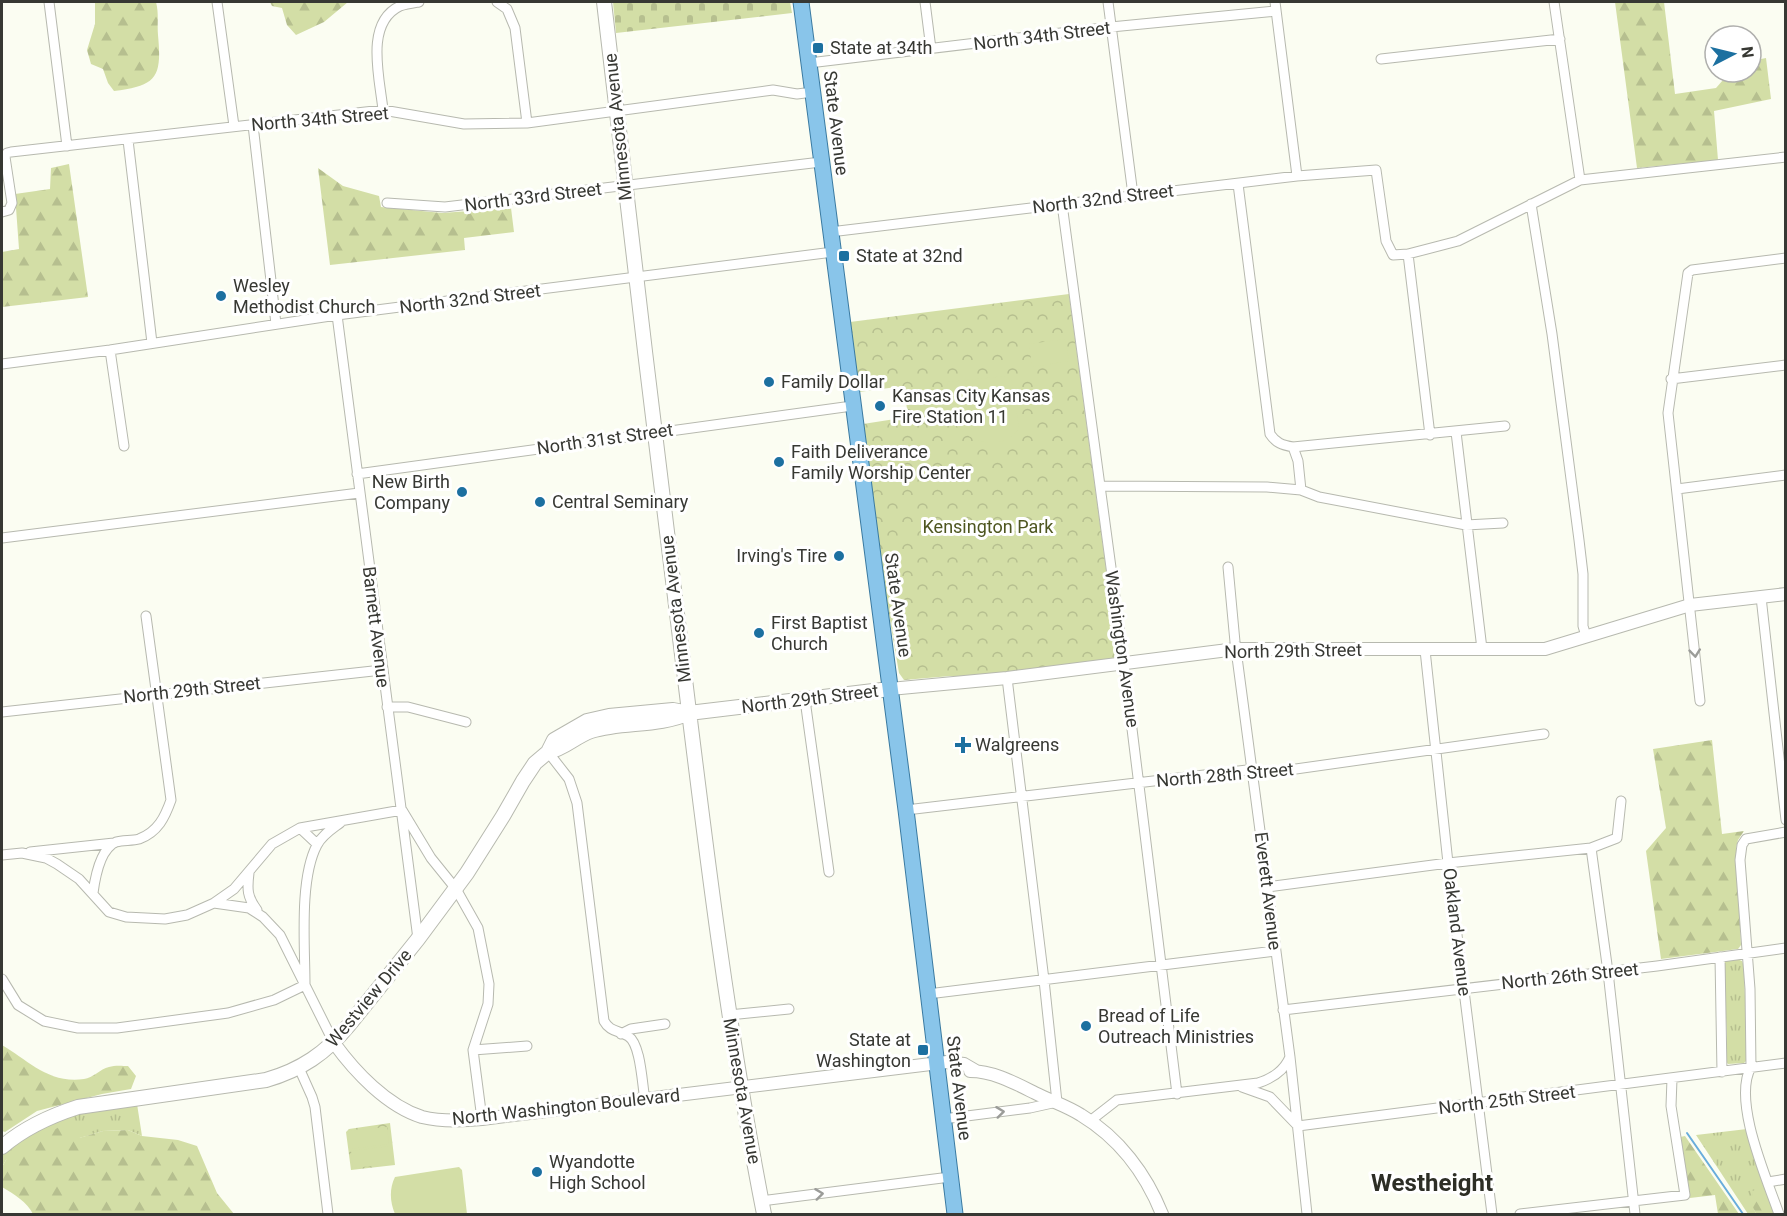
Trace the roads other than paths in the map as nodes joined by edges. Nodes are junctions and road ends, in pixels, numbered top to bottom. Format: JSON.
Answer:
{"nodes":[{"id":1,"x":49,"y":2,"type":"edge"},
{"id":2,"x":217,"y":2,"type":"edge"},
{"id":3,"x":419,"y":2,"type":"edge"},
{"id":4,"x":497,"y":2,"type":"edge"},
{"id":5,"x":604,"y":2,"type":"edge"},
{"id":6,"x":801,"y":2,"type":"edge"},
{"id":7,"x":925,"y":2,"type":"edge"},
{"id":8,"x":1108,"y":2,"type":"edge"},
{"id":9,"x":1554,"y":2,"type":"edge"},
{"id":10,"x":1276,"y":6,"type":"edge"},
{"id":11,"x":1111,"y":27,"type":"junction"},
{"id":12,"x":1560,"y":39,"type":"junction"},
{"id":13,"x":931,"y":49,"type":"junction"},
{"id":14,"x":1382,"y":59,"type":"dead end"},
{"id":15,"x":809,"y":63,"type":"junction"},
{"id":16,"x":813,"y":92,"type":"junction"},
{"id":17,"x":383,"y":110,"type":"junction"},
{"id":18,"x":617,"y":111,"type":"junction"},
{"id":19,"x":527,"y":123,"type":"junction"},
{"id":20,"x":253,"y":125,"type":"junction"},
{"id":21,"x":234,"y":126,"type":"junction"},
{"id":22,"x":128,"y":140,"type":"junction"},
{"id":23,"x":67,"y":146,"type":"junction"},
{"id":24,"x":1785,"y":157,"type":"edge"},
{"id":25,"x":821,"y":162,"type":"junction"},
{"id":26,"x":1297,"y":176,"type":"junction"},
{"id":27,"x":1580,"y":180,"type":"junction"},
{"id":28,"x":1238,"y":183,"type":"junction"},
{"id":29,"x":624,"y":186,"type":"junction"},
{"id":30,"x":1133,"y":195,"type":"junction"},
{"id":31,"x":387,"y":203,"type":"dead end"},
{"id":32,"x":1062,"y":204,"type":"junction"},
{"id":33,"x":1531,"y":204,"type":"junction"},
{"id":34,"x":2,"y":212,"type":"edge"},
{"id":35,"x":830,"y":232,"type":"junction"},
{"id":36,"x":833,"y":252,"type":"junction"},
{"id":37,"x":1408,"y":254,"type":"junction"},
{"id":38,"x":1785,"y":258,"type":"edge"},
{"id":39,"x":636,"y":278,"type":"junction"},
{"id":40,"x":337,"y":315,"type":"junction"},
{"id":41,"x":276,"y":324,"type":"junction"},
{"id":42,"x":152,"y":343,"type":"junction"},
{"id":43,"x":110,"y":350,"type":"junction"},
{"id":44,"x":2,"y":364,"type":"edge"},
{"id":45,"x":1785,"y":365,"type":"edge"},
{"id":46,"x":1671,"y":379,"type":"junction"},
{"id":47,"x":852,"y":406,"type":"junction"},
{"id":48,"x":1505,"y":426,"type":"dead end"},
{"id":49,"x":655,"y":432,"type":"junction"},
{"id":50,"x":1456,"y":432,"type":"junction"},
{"id":51,"x":1430,"y":435,"type":"junction"},
{"id":52,"x":124,"y":446,"type":"dead end"},
{"id":53,"x":1293,"y":447,"type":"junction"},
{"id":54,"x":357,"y":474,"type":"junction"},
{"id":55,"x":1785,"y":475,"type":"edge"},
{"id":56,"x":1100,"y":486,"type":"junction"},
{"id":57,"x":1677,"y":489,"type":"junction"},
{"id":58,"x":1301,"y":490,"type":"junction"},
{"id":59,"x":359,"y":493,"type":"junction"},
{"id":60,"x":1503,"y":523,"type":"dead end"},
{"id":61,"x":1466,"y":525,"type":"junction"},
{"id":62,"x":2,"y":538,"type":"edge"},
{"id":63,"x":1228,"y":567,"type":"dead end"},
{"id":64,"x":1785,"y":594,"type":"edge"},
{"id":65,"x":1761,"y":597,"type":"junction"},
{"id":66,"x":1690,"y":605,"type":"junction"},
{"id":67,"x":146,"y":616,"type":"dead end"},
{"id":68,"x":1586,"y":636,"type":"junction"},
{"id":69,"x":1236,"y":649,"type":"junction"},
{"id":70,"x":1482,"y":649,"type":"junction"},
{"id":71,"x":1425,"y":650,"type":"junction"},
{"id":72,"x":1124,"y":664,"type":"junction"},
{"id":73,"x":382,"y":670,"type":"junction"},
{"id":74,"x":1007,"y":678,"type":"junction"},
{"id":75,"x":890,"y":689,"type":"junction"},
{"id":76,"x":157,"y":694,"type":"junction"},
{"id":77,"x":805,"y":700,"type":"junction"},
{"id":78,"x":1700,"y":701,"type":"dead end"},
{"id":79,"x":387,"y":707,"type":"junction"},
{"id":80,"x":2,"y":712,"type":"edge"},
{"id":81,"x":689,"y":713,"type":"junction"},
{"id":82,"x":466,"y":722,"type":"dead end"},
{"id":83,"x":1544,"y":734,"type":"dead end"},
{"id":84,"x":1435,"y":749,"type":"junction"},
{"id":85,"x":548,"y":752,"type":"junction"},
{"id":86,"x":1253,"y":772,"type":"junction"},
{"id":87,"x":1139,"y":783,"type":"junction"},
{"id":88,"x":1022,"y":797,"type":"junction"},
{"id":89,"x":1621,"y":801,"type":"dead end"},
{"id":90,"x":402,"y":810,"type":"junction"},
{"id":91,"x":906,"y":810,"type":"junction"},
{"id":92,"x":346,"y":819,"type":"junction"},
{"id":93,"x":1785,"y":820,"type":"edge"},
{"id":94,"x":300,"y":828,"type":"junction"},
{"id":95,"x":1785,"y":832,"type":"edge"},
{"id":96,"x":114,"y":843,"type":"junction"},
{"id":97,"x":317,"y":844,"type":"junction"},
{"id":98,"x":1591,"y":848,"type":"junction"},
{"id":99,"x":22,"y":853,"type":"junction"},
{"id":100,"x":2,"y":855,"type":"edge"},
{"id":101,"x":1448,"y":863,"type":"junction"},
{"id":102,"x":829,"y":872,"type":"dead end"},
{"id":103,"x":249,"y":873,"type":"junction"},
{"id":104,"x":1267,"y":887,"type":"junction"},
{"id":105,"x":456,"y":889,"type":"junction"},
{"id":106,"x":93,"y":893,"type":"junction"},
{"id":107,"x":214,"y":903,"type":"junction"},
{"id":108,"x":263,"y":917,"type":"junction"},
{"id":109,"x":418,"y":939,"type":"junction"},
{"id":110,"x":1785,"y":948,"type":"edge"},
{"id":111,"x":1275,"y":951,"type":"junction"},
{"id":112,"x":1746,"y":953,"type":"junction"},
{"id":113,"x":1719,"y":957,"type":"junction"},
{"id":114,"x":1161,"y":965,"type":"junction"},
{"id":115,"x":1608,"y":972,"type":"junction"},
{"id":116,"x":2,"y":979,"type":"edge"},
{"id":117,"x":1044,"y":980,"type":"junction"},
{"id":118,"x":305,"y":985,"type":"junction"},
{"id":119,"x":1464,"y":988,"type":"junction"},
{"id":120,"x":927,"y":994,"type":"junction"},
{"id":121,"x":789,"y":1009,"type":"dead end"},
{"id":122,"x":1283,"y":1010,"type":"junction"},
{"id":123,"x":729,"y":1015,"type":"junction"},
{"id":124,"x":665,"y":1024,"type":"dead end"},
{"id":125,"x":621,"y":1034,"type":"junction"},
{"id":126,"x":334,"y":1043,"type":"junction"},
{"id":127,"x":527,"y":1046,"type":"dead end"},
{"id":128,"x":473,"y":1050,"type":"junction"},
{"id":129,"x":1290,"y":1057,"type":"junction"},
{"id":130,"x":1785,"y":1063,"type":"edge"},
{"id":131,"x":936,"y":1065,"type":"junction"},
{"id":132,"x":1751,"y":1067,"type":"junction"},
{"id":133,"x":299,"y":1068,"type":"junction"},
{"id":134,"x":1722,"y":1072,"type":"junction"},
{"id":135,"x":1672,"y":1079,"type":"junction"},
{"id":136,"x":1620,"y":1085,"type":"junction"},
{"id":137,"x":741,"y":1086,"type":"junction"},
{"id":138,"x":1242,"y":1087,"type":"junction"},
{"id":139,"x":1177,"y":1094,"type":"junction"},
{"id":140,"x":645,"y":1100,"type":"junction"},
{"id":141,"x":1057,"y":1102,"type":"junction"},
{"id":142,"x":1479,"y":1104,"type":"junction"},
{"id":143,"x":482,"y":1119,"type":"junction"},
{"id":144,"x":943,"y":1119,"type":"junction"},
{"id":145,"x":1090,"y":1121,"type":"junction"},
{"id":146,"x":1298,"y":1126,"type":"junction"},
{"id":147,"x":2,"y":1147,"type":"edge"},
{"id":148,"x":950,"y":1177,"type":"junction"},
{"id":149,"x":1785,"y":1179,"type":"edge"},
{"id":150,"x":1768,"y":1182,"type":"junction"},
{"id":151,"x":1634,"y":1201,"type":"junction"},
{"id":152,"x":762,"y":1208,"type":"edge"},
{"id":153,"x":328,"y":1215,"type":"edge"},
{"id":154,"x":954,"y":1215,"type":"edge"},
{"id":155,"x":1162,"y":1215,"type":"edge"},
{"id":156,"x":1307,"y":1215,"type":"edge"},
{"id":157,"x":1492,"y":1215,"type":"edge"},
{"id":158,"x":1520,"y":1215,"type":"edge"},
{"id":159,"x":1635,"y":1215,"type":"edge"},
{"id":160,"x":1779,"y":1215,"type":"edge"}],
"edges":[{"from":1,"to":23,"type":"street"},
{"from":2,"to":21,"type":"street"},
{"from":3,"to":17,"type":"street"},
{"from":4,"to":19,"type":"street"},
{"from":5,"to":18,"type":"main road","name":"Minnesota Avenue"},
{"from":6,"to":15,"type":"main road","name":"State Avenue"},
{"from":7,"to":13,"type":"street"},
{"from":8,"to":11,"type":"street"},
{"from":9,"to":12,"type":"street"},
{"from":10,"to":11,"type":"street","name":"North 34th Street"},
{"from":10,"to":26,"type":"street"},
{"from":11,"to":13,"type":"street","name":"North 34th Street"},
{"from":11,"to":30,"type":"street"},
{"from":12,"to":14,"type":"street"},
{"from":12,"to":27,"type":"street"},
{"from":13,"to":15,"type":"street","name":"North 34th Street"},
{"from":15,"to":16,"type":"main road","name":"State Avenue"},
{"from":16,"to":18,"type":"street","name":"North 34th Street"},
{"from":16,"to":25,"type":"main road","name":"State Avenue"},
{"from":17,"to":19,"type":"street","name":"North 34th Street"},
{"from":17,"to":20,"type":"street","name":"North 34th Street"},
{"from":18,"to":19,"type":"street","name":"North 34th Street"},
{"from":18,"to":29,"type":"main road","name":"Minnesota Avenue"},
{"from":20,"to":21,"type":"street","name":"North 34th Street"},
{"from":20,"to":41,"type":"street"},
{"from":21,"to":22,"type":"street","name":"North 34th Street"},
{"from":22,"to":23,"type":"street","name":"North 34th Street"},
{"from":22,"to":42,"type":"street"},
{"from":23,"to":34,"type":"street","name":"North 34th Street"},
{"from":24,"to":27,"type":"street"},
{"from":25,"to":29,"type":"street","name":"North 33rd Street"},
{"from":25,"to":35,"type":"main road","name":"State Avenue"},
{"from":26,"to":28,"type":"street","name":"North 32nd Street"},
{"from":26,"to":37,"type":"street","name":"North 32nd Street"},
{"from":27,"to":33,"type":"street"},
{"from":28,"to":30,"type":"street","name":"North 32nd Street"},
{"from":28,"to":53,"type":"street"},
{"from":29,"to":31,"type":"street","name":"North 33rd Street"},
{"from":29,"to":39,"type":"main road","name":"Minnesota Avenue"},
{"from":30,"to":32,"type":"street","name":"North 32nd Street"},
{"from":32,"to":35,"type":"street","name":"North 32nd Street"},
{"from":32,"to":56,"type":"street","name":"Washington Avenue"},
{"from":33,"to":37,"type":"street"},
{"from":33,"to":68,"type":"street"},
{"from":35,"to":36,"type":"main road","name":"State Avenue"},
{"from":36,"to":39,"type":"street","name":"North 32nd Street"},
{"from":36,"to":47,"type":"main road","name":"State Avenue"},
{"from":37,"to":51,"type":"street"},
{"from":38,"to":46,"type":"street"},
{"from":39,"to":40,"type":"street","name":"North 32nd Street"},
{"from":39,"to":49,"type":"main road","name":"Minnesota Avenue"},
{"from":40,"to":41,"type":"street","name":"North 32nd Street"},
{"from":40,"to":54,"type":"street","name":"Barnett Avenue"},
{"from":41,"to":42,"type":"street","name":"North 32nd Street"},
{"from":42,"to":43,"type":"street","name":"North 32nd Street"},
{"from":43,"to":44,"type":"street","name":"North 32nd Street"},
{"from":43,"to":52,"type":"street"},
{"from":45,"to":46,"type":"street"},
{"from":46,"to":57,"type":"street"},
{"from":47,"to":49,"type":"street","name":"North 31st Street"},
{"from":47,"to":75,"type":"main road","name":"State Avenue"},
{"from":48,"to":50,"type":"street"},
{"from":49,"to":54,"type":"street","name":"North 31st Street"},
{"from":49,"to":81,"type":"main road","name":"Minnesota Avenue"},
{"from":50,"to":51,"type":"street"},
{"from":50,"to":61,"type":"street"},
{"from":51,"to":53,"type":"street"},
{"from":53,"to":58,"type":"street"},
{"from":54,"to":59,"type":"street","name":"Barnett Avenue"},
{"from":55,"to":57,"type":"street"},
{"from":56,"to":58,"type":"street"},
{"from":56,"to":72,"type":"street","name":"Washington Avenue"},
{"from":57,"to":66,"type":"street"},
{"from":58,"to":61,"type":"street"},
{"from":59,"to":62,"type":"street"},
{"from":59,"to":73,"type":"street","name":"Barnett Avenue"},
{"from":60,"to":61,"type":"street"},
{"from":61,"to":70,"type":"street"},
{"from":63,"to":69,"type":"street","name":"Everett Avenue"},
{"from":64,"to":65,"type":"street","name":"North 29th Street"},
{"from":65,"to":66,"type":"street","name":"North 29th Street"},
{"from":65,"to":93,"type":"street"},
{"from":66,"to":68,"type":"street","name":"North 29th Street"},
{"from":66,"to":78,"type":"street","one_way":true},
{"from":67,"to":76,"type":"street"},
{"from":68,"to":70,"type":"street","name":"North 29th Street"},
{"from":69,"to":71,"type":"street","name":"North 29th Street"},
{"from":69,"to":72,"type":"street","name":"North 29th Street"},
{"from":69,"to":86,"type":"street","name":"Everett Avenue"},
{"from":70,"to":71,"type":"street","name":"North 29th Street"},
{"from":71,"to":84,"type":"street","name":"Oakland Avenue"},
{"from":72,"to":74,"type":"street","name":"North 29th Street"},
{"from":72,"to":87,"type":"street","name":"Washington Avenue"},
{"from":73,"to":76,"type":"street","name":"North 29th Street"},
{"from":73,"to":79,"type":"street","name":"Barnett Avenue"},
{"from":74,"to":75,"type":"street","name":"North 29th Street"},
{"from":74,"to":88,"type":"street"},
{"from":75,"to":77,"type":"main road","name":"North 29th Street"},
{"from":75,"to":91,"type":"main road","name":"State Avenue"},
{"from":76,"to":80,"type":"street","name":"North 29th Street"},
{"from":76,"to":96,"type":"street"},
{"from":77,"to":81,"type":"main road","name":"North 29th Street"},
{"from":77,"to":102,"type":"street"},
{"from":79,"to":82,"type":"street"},
{"from":79,"to":90,"type":"street","name":"Barnett Avenue"},
{"from":81,"to":85,"type":"main road","name":"Westview Drive"},
{"from":81,"to":123,"type":"main road","name":"Minnesota Avenue"},
{"from":83,"to":84,"type":"street","name":"North 28th Street"},
{"from":84,"to":86,"type":"street","name":"North 28th Street"},
{"from":84,"to":101,"type":"street","name":"Oakland Avenue"},
{"from":85,"to":105,"type":"main road","name":"Westview Drive"},
{"from":85,"to":125,"type":"street"},
{"from":86,"to":87,"type":"street","name":"North 28th Street"},
{"from":86,"to":104,"type":"street","name":"Everett Avenue"},
{"from":87,"to":88,"type":"street","name":"North 28th Street"},
{"from":87,"to":114,"type":"street","name":"Washington Avenue"},
{"from":88,"to":91,"type":"street","name":"North 28th Street"},
{"from":88,"to":117,"type":"street"},
{"from":89,"to":98,"type":"street"},
{"from":90,"to":92,"type":"street"},
{"from":90,"to":105,"type":"street"},
{"from":90,"to":109,"type":"street","name":"Barnett Avenue"},
{"from":91,"to":120,"type":"main road","name":"State Avenue"},
{"from":92,"to":94,"type":"street"},
{"from":92,"to":97,"type":"street"},
{"from":94,"to":97,"type":"street"},
{"from":94,"to":103,"type":"street"},
{"from":95,"to":112,"type":"street"},
{"from":96,"to":99,"type":"street"},
{"from":96,"to":106,"type":"street"},
{"from":97,"to":118,"type":"street"},
{"from":98,"to":101,"type":"street"},
{"from":98,"to":115,"type":"street"},
{"from":99,"to":100,"type":"street"},
{"from":99,"to":106,"type":"street"},
{"from":101,"to":104,"type":"street"},
{"from":101,"to":119,"type":"street","name":"Oakland Avenue"},
{"from":103,"to":107,"type":"street"},
{"from":103,"to":108,"type":"street"},
{"from":104,"to":111,"type":"street","name":"Everett Avenue"},
{"from":105,"to":109,"type":"main road","name":"Westview Drive"},
{"from":105,"to":128,"type":"street"},
{"from":106,"to":107,"type":"street"},
{"from":107,"to":108,"type":"street","name":"North Washington Boulevard"},
{"from":108,"to":118,"type":"street","name":"North Washington Boulevard"},
{"from":109,"to":126,"type":"main road","name":"Westview Drive"},
{"from":110,"to":112,"type":"street","name":"North 26th Street"},
{"from":111,"to":114,"type":"street"},
{"from":111,"to":122,"type":"street","name":"Everett Avenue"},
{"from":112,"to":113,"type":"street","name":"North 26th Street"},
{"from":112,"to":132,"type":"street"},
{"from":113,"to":115,"type":"street","name":"North 26th Street"},
{"from":113,"to":134,"type":"street"},
{"from":114,"to":117,"type":"street"},
{"from":114,"to":139,"type":"street","name":"Washington Avenue"},
{"from":115,"to":119,"type":"street","name":"North 26th Street"},
{"from":115,"to":136,"type":"street"},
{"from":116,"to":118,"type":"street"},
{"from":117,"to":120,"type":"street"},
{"from":117,"to":141,"type":"street"},
{"from":118,"to":126,"type":"street","name":"North Washington Boulevard"},
{"from":119,"to":122,"type":"street","name":"North 26th Street"},
{"from":119,"to":142,"type":"street","name":"Oakland Avenue"},
{"from":120,"to":131,"type":"main road","name":"State Avenue"},
{"from":121,"to":123,"type":"street"},
{"from":122,"to":129,"type":"street","name":"Everett Avenue"},
{"from":123,"to":137,"type":"main road","name":"Minnesota Avenue"},
{"from":124,"to":125,"type":"street"},
{"from":125,"to":140,"type":"street"},
{"from":126,"to":133,"type":"main road","name":"Westview Drive"},
{"from":126,"to":143,"type":"street","name":"North Washington Boulevard"},
{"from":127,"to":128,"type":"street"},
{"from":128,"to":143,"type":"street"},
{"from":129,"to":138,"type":"street"},
{"from":129,"to":146,"type":"street","name":"Everett Avenue"},
{"from":130,"to":132,"type":"street","name":"North 25th Street"},
{"from":131,"to":137,"type":"street","name":"North Washington Boulevard"},
{"from":131,"to":141,"type":"street","name":"North Washington Boulevard"},
{"from":131,"to":144,"type":"main road","name":"State Avenue"},
{"from":132,"to":134,"type":"street","name":"North 25th Street"},
{"from":132,"to":150,"type":"street"},
{"from":133,"to":147,"type":"main road","name":"Westview Drive"},
{"from":133,"to":153,"type":"street"},
{"from":134,"to":135,"type":"street","name":"North 25th Street"},
{"from":135,"to":136,"type":"street","name":"North 25th Street"},
{"from":135,"to":151,"type":"street"},
{"from":136,"to":142,"type":"street","name":"North 25th Street"},
{"from":136,"to":151,"type":"street"},
{"from":137,"to":140,"type":"street","name":"North Washington Boulevard"},
{"from":137,"to":152,"type":"main road","name":"Minnesota Avenue"},
{"from":138,"to":139,"type":"street"},
{"from":138,"to":146,"type":"street"},
{"from":139,"to":145,"type":"street"},
{"from":140,"to":143,"type":"street","name":"North Washington Boulevard"},
{"from":144,"to":141,"type":"street","one_way":true},
{"from":141,"to":145,"type":"street","name":"North Washington Boulevard"},
{"from":142,"to":146,"type":"street","name":"North 25th Street"},
{"from":142,"to":157,"type":"street","name":"Oakland Avenue"},
{"from":144,"to":148,"type":"main road","name":"State Avenue"},
{"from":145,"to":155,"type":"street","name":"North Washington Boulevard"},
{"from":146,"to":156,"type":"street","name":"Everett Avenue"},
{"from":152,"to":148,"type":"street","one_way":true},
{"from":148,"to":154,"type":"main road","name":"State Avenue"},
{"from":149,"to":150,"type":"street"},
{"from":150,"to":160,"type":"street"},
{"from":151,"to":158,"type":"street"},
{"from":151,"to":159,"type":"street"}]}
